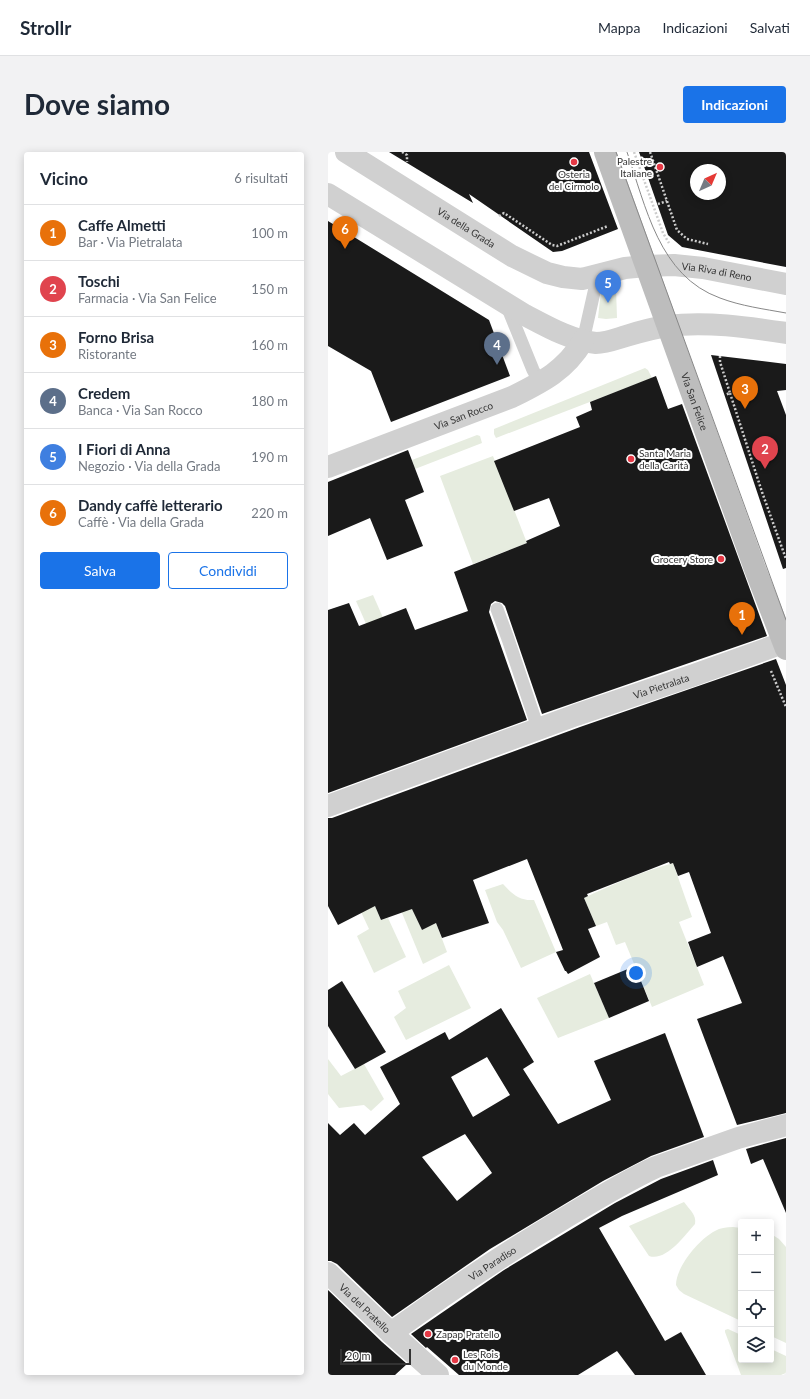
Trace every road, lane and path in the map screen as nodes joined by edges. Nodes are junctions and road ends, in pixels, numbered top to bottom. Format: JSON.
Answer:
{"nodes":[{"id":1,"x":346,"y":152,"type":"edge"},
{"id":2,"x":402,"y":152,"type":"edge"},
{"id":3,"x":605,"y":152,"type":"edge"},
{"id":4,"x":634,"y":152,"type":"edge"},
{"id":5,"x":650,"y":152,"type":"edge"},
{"id":6,"x":407,"y":162,"type":"dead end"},
{"id":7,"x":328,"y":194,"type":"edge"},
{"id":8,"x":666,"y":201,"type":"junction"},
{"id":9,"x":658,"y":204,"type":"dead end"},
{"id":10,"x":499,"y":216,"type":"dead end"},
{"id":11,"x":607,"y":219,"type":"dead end"},
{"id":12,"x":709,"y":244,"type":"dead end"},
{"id":13,"x":674,"y":246,"type":"dead end"},
{"id":14,"x":646,"y":266,"type":"junction"},
{"id":15,"x":596,"y":277,"type":"junction"},
{"id":16,"x":786,"y":284,"type":"edge"},
{"id":17,"x":505,"y":303,"type":"junction"},
{"id":18,"x":667,"y":326,"type":"junction"},
{"id":19,"x":786,"y":334,"type":"edge"},
{"id":20,"x":584,"y":341,"type":"junction"},
{"id":21,"x":720,"y":356,"type":"dead end"},
{"id":22,"x":540,"y":383,"type":"junction"},
{"id":23,"x":730,"y":393,"type":"junction"},
{"id":24,"x":725,"y":395,"type":"dead end"},
{"id":25,"x":328,"y":467,"type":"edge"},
{"id":26,"x":786,"y":559,"type":"edge"},
{"id":27,"x":497,"y":610,"type":"dead end"},
{"id":28,"x":785,"y":646,"type":"edge"},
{"id":29,"x":768,"y":664,"type":"dead end"},
{"id":30,"x":786,"y":707,"type":"edge"},
{"id":31,"x":538,"y":728,"type":"junction"},
{"id":32,"x":328,"y":806,"type":"edge"},
{"id":33,"x":786,"y":1125,"type":"edge"},
{"id":34,"x":328,"y":1273,"type":"edge"},
{"id":35,"x":391,"y":1333,"type":"junction"},
{"id":36,"x":438,"y":1375,"type":"edge"}],
"edges":[{"from":1,"to":15,"type":"street","name":"Via della Grada"},
{"from":2,"to":6,"type":"path"},
{"from":3,"to":14,"type":"street","name":"Via San Felice"},
{"from":4,"to":13,"type":"path"},
{"from":5,"to":8,"type":"path"},
{"from":7,"to":17,"type":"street"},
{"from":8,"to":9,"type":"path"},
{"from":8,"to":12,"type":"path"},
{"from":10,"to":11,"type":"path"},
{"from":14,"to":15,"type":"street","name":"Via della Grada"},
{"from":14,"to":16,"type":"street","name":"Via Riva di Reno"},
{"from":14,"to":18,"type":"street","name":"Via San Felice"},
{"from":15,"to":20,"type":"lane"},
{"from":17,"to":20,"type":"street"},
{"from":17,"to":22,"type":"lane"},
{"from":18,"to":19,"type":"street"},
{"from":18,"to":20,"type":"street"},
{"from":18,"to":28,"type":"street","name":"Via San Felice"},
{"from":20,"to":22,"type":"street","name":"Via San Rocco"},
{"from":21,"to":23,"type":"path"},
{"from":22,"to":25,"type":"street","name":"Via San Rocco"},
{"from":23,"to":24,"type":"path"},
{"from":23,"to":26,"type":"path"},
{"from":27,"to":31,"type":"lane"},
{"from":28,"to":31,"type":"street","name":"Via Pietralata"},
{"from":29,"to":30,"type":"path"},
{"from":31,"to":32,"type":"street","name":"Via Pietralata"},
{"from":33,"to":35,"type":"street","name":"Via Paradiso"},
{"from":34,"to":35,"type":"street","name":"Via del Pratello"},
{"from":35,"to":36,"type":"street","name":"Via del Pratello"}]}
